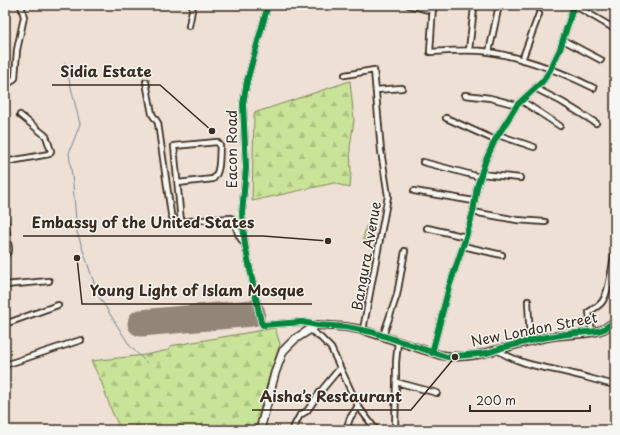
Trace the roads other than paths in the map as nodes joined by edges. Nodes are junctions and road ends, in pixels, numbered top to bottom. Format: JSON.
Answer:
{"nodes":[{"id":1,"x":21,"y":5,"type":"edge"},
{"id":2,"x":193,"y":5,"type":"edge"},
{"id":3,"x":268,"y":5,"type":"edge"},
{"id":4,"x":409,"y":5,"type":"edge"},
{"id":5,"x":433,"y":5,"type":"edge"},
{"id":6,"x":499,"y":5,"type":"edge"},
{"id":7,"x":574,"y":5,"type":"edge"},
{"id":8,"x":474,"y":8,"type":"dead end"},
{"id":9,"x":433,"y":11,"type":"junction"},
{"id":10,"x":539,"y":14,"type":"dead end"},
{"id":11,"x":189,"y":26,"type":"dead end"},
{"id":12,"x":615,"y":29,"type":"edge"},
{"id":13,"x":563,"y":40,"type":"junction"},
{"id":14,"x":469,"y":50,"type":"junction"},
{"id":15,"x":489,"y":52,"type":"junction"},
{"id":16,"x":522,"y":60,"type":"junction"},
{"id":17,"x":601,"y":60,"type":"dead end"},
{"id":18,"x":550,"y":70,"type":"junction"},
{"id":19,"x":345,"y":75,"type":"dead end"},
{"id":20,"x":146,"y":82,"type":"dead end"},
{"id":21,"x":5,"y":83,"type":"edge"},
{"id":22,"x":402,"y":88,"type":"dead end"},
{"id":23,"x":535,"y":88,"type":"junction"},
{"id":24,"x":594,"y":88,"type":"dead end"},
{"id":25,"x":376,"y":90,"type":"junction"},
{"id":26,"x":465,"y":95,"type":"dead end"},
{"id":27,"x":522,"y":101,"type":"junction"},
{"id":28,"x":517,"y":105,"type":"junction"},
{"id":29,"x":20,"y":115,"type":"dead end"},
{"id":30,"x":446,"y":118,"type":"dead end"},
{"id":31,"x":596,"y":123,"type":"dead end"},
{"id":32,"x":560,"y":126,"type":"dead end"},
{"id":33,"x":498,"y":135,"type":"junction"},
{"id":34,"x":495,"y":140,"type":"junction"},
{"id":35,"x":534,"y":147,"type":"dead end"},
{"id":36,"x":5,"y":162,"type":"edge"},
{"id":37,"x":423,"y":162,"type":"dead end"},
{"id":38,"x":480,"y":175,"type":"junction"},
{"id":39,"x":520,"y":178,"type":"dead end"},
{"id":40,"x":178,"y":183,"type":"junction"},
{"id":41,"x":414,"y":191,"type":"dead end"},
{"id":42,"x":474,"y":201,"type":"junction"},
{"id":43,"x":472,"y":212,"type":"junction"},
{"id":44,"x":5,"y":217,"type":"edge"},
{"id":45,"x":181,"y":222,"type":"junction"},
{"id":46,"x":546,"y":222,"type":"dead end"},
{"id":47,"x":427,"y":228,"type":"dead end"},
{"id":48,"x":466,"y":237,"type":"junction"},
{"id":49,"x":245,"y":245,"type":"junction"},
{"id":50,"x":463,"y":246,"type":"junction"},
{"id":51,"x":615,"y":250,"type":"edge"},
{"id":52,"x":404,"y":251,"type":"dead end"},
{"id":53,"x":5,"y":254,"type":"edge"},
{"id":54,"x":502,"y":255,"type":"dead end"},
{"id":55,"x":49,"y":281,"type":"dead end"},
{"id":56,"x":5,"y":285,"type":"edge"},
{"id":57,"x":528,"y":301,"type":"dead end"},
{"id":58,"x":58,"y":305,"type":"dead end"},
{"id":59,"x":615,"y":321,"type":"edge"},
{"id":60,"x":5,"y":324,"type":"edge"},
{"id":61,"x":316,"y":325,"type":"junction"},
{"id":62,"x":309,"y":329,"type":"junction"},
{"id":63,"x":363,"y":330,"type":"junction"},
{"id":64,"x":592,"y":332,"type":"junction"},
{"id":65,"x":383,"y":336,"type":"junction"},
{"id":66,"x":80,"y":340,"type":"dead end"},
{"id":67,"x":398,"y":341,"type":"junction"},
{"id":68,"x":530,"y":341,"type":"junction"},
{"id":69,"x":497,"y":350,"type":"junction"},
{"id":70,"x":432,"y":353,"type":"junction"},
{"id":71,"x":5,"y":365,"type":"edge"},
{"id":72,"x":340,"y":368,"type":"junction"},
{"id":73,"x":396,"y":382,"type":"junction"},
{"id":74,"x":615,"y":385,"type":"edge"},
{"id":75,"x":437,"y":393,"type":"dead end"},
{"id":76,"x":358,"y":406,"type":"junction"},
{"id":77,"x":260,"y":430,"type":"edge"},
{"id":78,"x":292,"y":430,"type":"edge"},
{"id":79,"x":346,"y":430,"type":"edge"},
{"id":80,"x":376,"y":430,"type":"edge"},
{"id":81,"x":395,"y":430,"type":"edge"}],
"edges":[{"from":1,"to":21,"type":"street"},
{"from":2,"to":11,"type":"street"},
{"from":3,"to":49,"type":"street","name":"Eacon Road"},
{"from":4,"to":9,"type":"street"},
{"from":5,"to":9,"type":"street"},
{"from":6,"to":15,"type":"street"},
{"from":7,"to":12,"type":"street"},
{"from":7,"to":13,"type":"street"},
{"from":8,"to":14,"type":"street"},
{"from":9,"to":14,"type":"street"},
{"from":10,"to":16,"type":"street"},
{"from":13,"to":17,"type":"street"},
{"from":13,"to":18,"type":"street"},
{"from":14,"to":15,"type":"street"},
{"from":15,"to":16,"type":"street"},
{"from":16,"to":18,"type":"street"},
{"from":18,"to":23,"type":"street"},
{"from":18,"to":24,"type":"street"},
{"from":19,"to":25,"type":"street","name":"Bangura Avenue"},
{"from":20,"to":45,"type":"street"},
{"from":22,"to":25,"type":"street"},
{"from":23,"to":27,"type":"street"},
{"from":23,"to":31,"type":"street"},
{"from":25,"to":63,"type":"street","name":"Bangura Avenue"},
{"from":26,"to":28,"type":"street"},
{"from":27,"to":28,"type":"street"},
{"from":27,"to":32,"type":"street"},
{"from":28,"to":33,"type":"street"},
{"from":29,"to":36,"type":"street"},
{"from":30,"to":34,"type":"street"},
{"from":33,"to":34,"type":"street"},
{"from":33,"to":35,"type":"street"},
{"from":34,"to":38,"type":"street"},
{"from":37,"to":38,"type":"street"},
{"from":38,"to":39,"type":"street"},
{"from":38,"to":42,"type":"street"},
{"from":40,"to":40,"type":"street"},
{"from":40,"to":45,"type":"street"},
{"from":41,"to":42,"type":"street"},
{"from":42,"to":43,"type":"street"},
{"from":43,"to":46,"type":"street"},
{"from":43,"to":48,"type":"street"},
{"from":44,"to":53,"type":"street"},
{"from":45,"to":49,"type":"street"},
{"from":47,"to":48,"type":"street"},
{"from":48,"to":50,"type":"street"},
{"from":49,"to":61,"type":"street","name":"Eacon Road"},
{"from":50,"to":54,"type":"street"},
{"from":50,"to":70,"type":"street"},
{"from":51,"to":64,"type":"street"},
{"from":52,"to":65,"type":"street"},
{"from":55,"to":56,"type":"street"},
{"from":57,"to":68,"type":"street"},
{"from":58,"to":60,"type":"street"},
{"from":59,"to":64,"type":"street","name":"New London Street"},
{"from":61,"to":62,"type":"street"},
{"from":61,"to":63,"type":"street","name":"New London Street"},
{"from":62,"to":72,"type":"street"},
{"from":62,"to":77,"type":"street"},
{"from":63,"to":65,"type":"street","name":"New London Street"},
{"from":64,"to":68,"type":"street","name":"New London Street"},
{"from":65,"to":67,"type":"street","name":"New London Street"},
{"from":66,"to":71,"type":"street"},
{"from":67,"to":70,"type":"street","name":"New London Street"},
{"from":67,"to":73,"type":"street"},
{"from":68,"to":69,"type":"street","name":"New London Street"},
{"from":69,"to":70,"type":"street","name":"New London Street"},
{"from":69,"to":74,"type":"street"},
{"from":72,"to":76,"type":"street"},
{"from":72,"to":78,"type":"street"},
{"from":73,"to":75,"type":"street"},
{"from":73,"to":81,"type":"street"},
{"from":76,"to":79,"type":"street"},
{"from":76,"to":80,"type":"street"}]}
